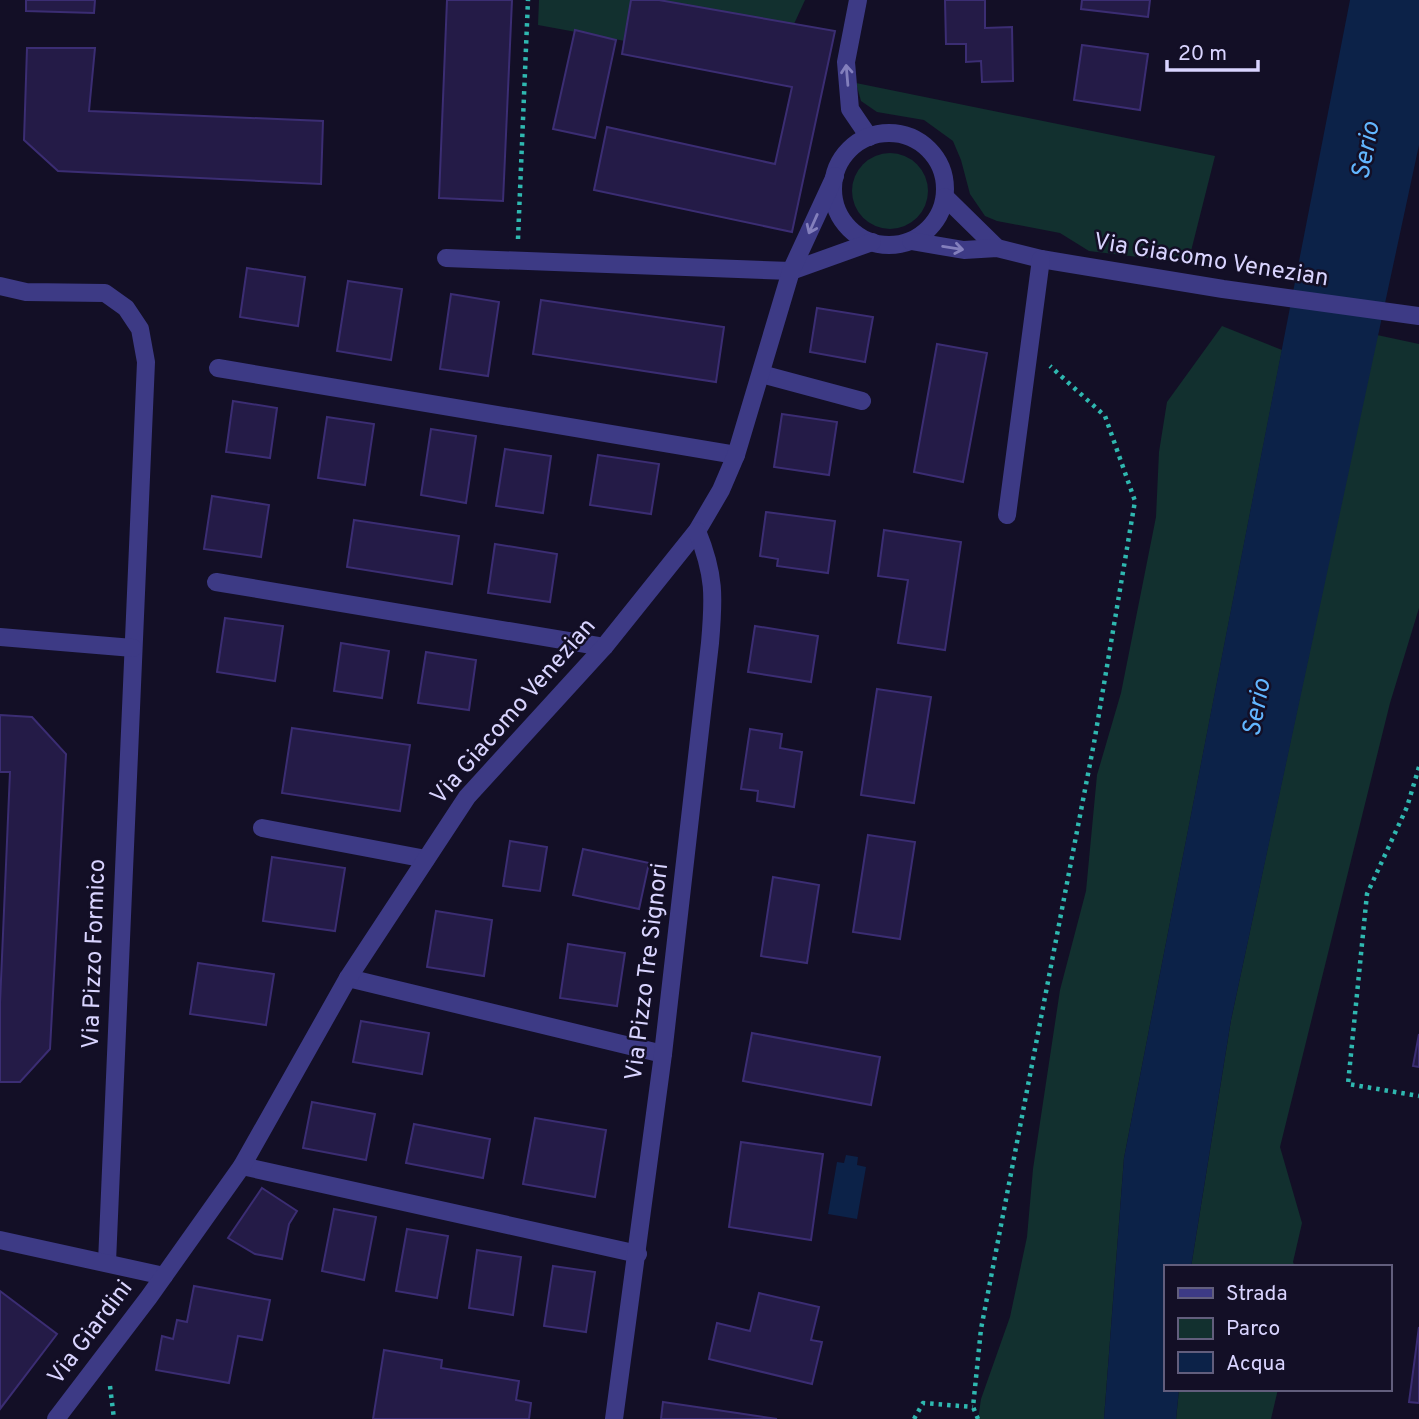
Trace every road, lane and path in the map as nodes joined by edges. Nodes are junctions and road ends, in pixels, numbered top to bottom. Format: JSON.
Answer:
{"nodes":[{"id":1,"x":528,"y":0,"type":"edge"},
{"id":2,"x":858,"y":5,"type":"edge"},
{"id":3,"x":869,"y":136,"type":"junction"},
{"id":4,"x":835,"y":176,"type":"junction"},
{"id":5,"x":945,"y":197,"type":"junction"},
{"id":6,"x":911,"y":241,"type":"junction"},
{"id":7,"x":872,"y":242,"type":"junction"},
{"id":8,"x":997,"y":248,"type":"junction"},
{"id":9,"x":446,"y":258,"type":"dead end"},
{"id":10,"x":1041,"y":259,"type":"junction"},
{"id":11,"x":517,"y":261,"type":"junction"},
{"id":12,"x":791,"y":271,"type":"junction"},
{"id":13,"x":0,"y":286,"type":"edge"},
{"id":14,"x":1419,"y":316,"type":"edge"},
{"id":15,"x":1030,"y":351,"type":"junction"},
{"id":16,"x":218,"y":368,"type":"dead end"},
{"id":17,"x":761,"y":374,"type":"junction"},
{"id":18,"x":862,"y":401,"type":"dead end"},
{"id":19,"x":736,"y":455,"type":"junction"},
{"id":20,"x":1007,"y":516,"type":"dead end"},
{"id":21,"x":697,"y":531,"type":"junction"},
{"id":22,"x":216,"y":582,"type":"dead end"},
{"id":23,"x":0,"y":637,"type":"edge"},
{"id":24,"x":604,"y":647,"type":"junction"},
{"id":25,"x":133,"y":648,"type":"junction"},
{"id":26,"x":1419,"y":767,"type":"edge"},
{"id":27,"x":262,"y":828,"type":"dead end"},
{"id":28,"x":426,"y":859,"type":"junction"},
{"id":29,"x":348,"y":978,"type":"junction"},
{"id":30,"x":663,"y":1054,"type":"junction"},
{"id":31,"x":1419,"y":1096,"type":"edge"},
{"id":32,"x":242,"y":1166,"type":"junction"},
{"id":33,"x":0,"y":1240,"type":"edge"},
{"id":34,"x":638,"y":1254,"type":"junction"},
{"id":35,"x":107,"y":1262,"type":"junction"},
{"id":36,"x":164,"y":1276,"type":"junction"},
{"id":37,"x":972,"y":1408,"type":"junction"},
{"id":38,"x":56,"y":1419,"type":"edge"},
{"id":39,"x":614,"y":1419,"type":"edge"},
{"id":40,"x":914,"y":1419,"type":"edge"},
{"id":41,"x":978,"y":1419,"type":"edge"}],
"edges":[{"from":1,"to":11,"type":"path"},
{"from":3,"to":2,"type":"street","one_way":true},
{"from":3,"to":4,"type":"street"},
{"from":3,"to":5,"type":"street"},
{"from":4,"to":7,"type":"street"},
{"from":4,"to":12,"type":"street","one_way":true},
{"from":5,"to":6,"type":"street"},
{"from":5,"to":8,"type":"street"},
{"from":6,"to":7,"type":"street","name":"Via Giacomo Venezian"},
{"from":6,"to":8,"type":"street","name":"Via Giacomo Venezian","one_way":true},
{"from":7,"to":12,"type":"street","name":"Via Giacomo Venezian"},
{"from":8,"to":10,"type":"street","name":"Via Giacomo Venezian"},
{"from":9,"to":11,"type":"street"},
{"from":10,"to":14,"type":"street","name":"Via Giacomo Venezian"},
{"from":10,"to":15,"type":"street"},
{"from":11,"to":12,"type":"street"},
{"from":12,"to":17,"type":"street","name":"Via Giacomo Venezian"},
{"from":13,"to":25,"type":"street","name":"Via Pizzo Formico"},
{"from":15,"to":20,"type":"street"},
{"from":15,"to":37,"type":"path"},
{"from":16,"to":19,"type":"street"},
{"from":17,"to":18,"type":"street"},
{"from":17,"to":19,"type":"street","name":"Via Giacomo Venezian"},
{"from":19,"to":21,"type":"street","name":"Via Giacomo Venezian"},
{"from":21,"to":24,"type":"street","name":"Via Giacomo Venezian"},
{"from":21,"to":30,"type":"street","name":"Via Pizzo Tre Signori"},
{"from":22,"to":24,"type":"street"},
{"from":23,"to":25,"type":"street"},
{"from":24,"to":28,"type":"street","name":"Via Giacomo Venezian"},
{"from":25,"to":35,"type":"street","name":"Via Pizzo Formico"},
{"from":26,"to":31,"type":"path"},
{"from":27,"to":28,"type":"street"},
{"from":28,"to":29,"type":"street","name":"Via Giacomo Venezian"},
{"from":29,"to":30,"type":"street"},
{"from":29,"to":32,"type":"street","name":"Via Giacomo Venezian"},
{"from":30,"to":34,"type":"street","name":"Via Pizzo Tre Signori"},
{"from":32,"to":34,"type":"street"},
{"from":32,"to":36,"type":"street","name":"Via Giacomo Venezian"},
{"from":33,"to":35,"type":"street"},
{"from":34,"to":39,"type":"street","name":"Via Pizzo Tre Signori"},
{"from":35,"to":36,"type":"street"},
{"from":36,"to":38,"type":"street","name":"Via Giardini"},
{"from":37,"to":40,"type":"path"},
{"from":37,"to":41,"type":"path"}]}
